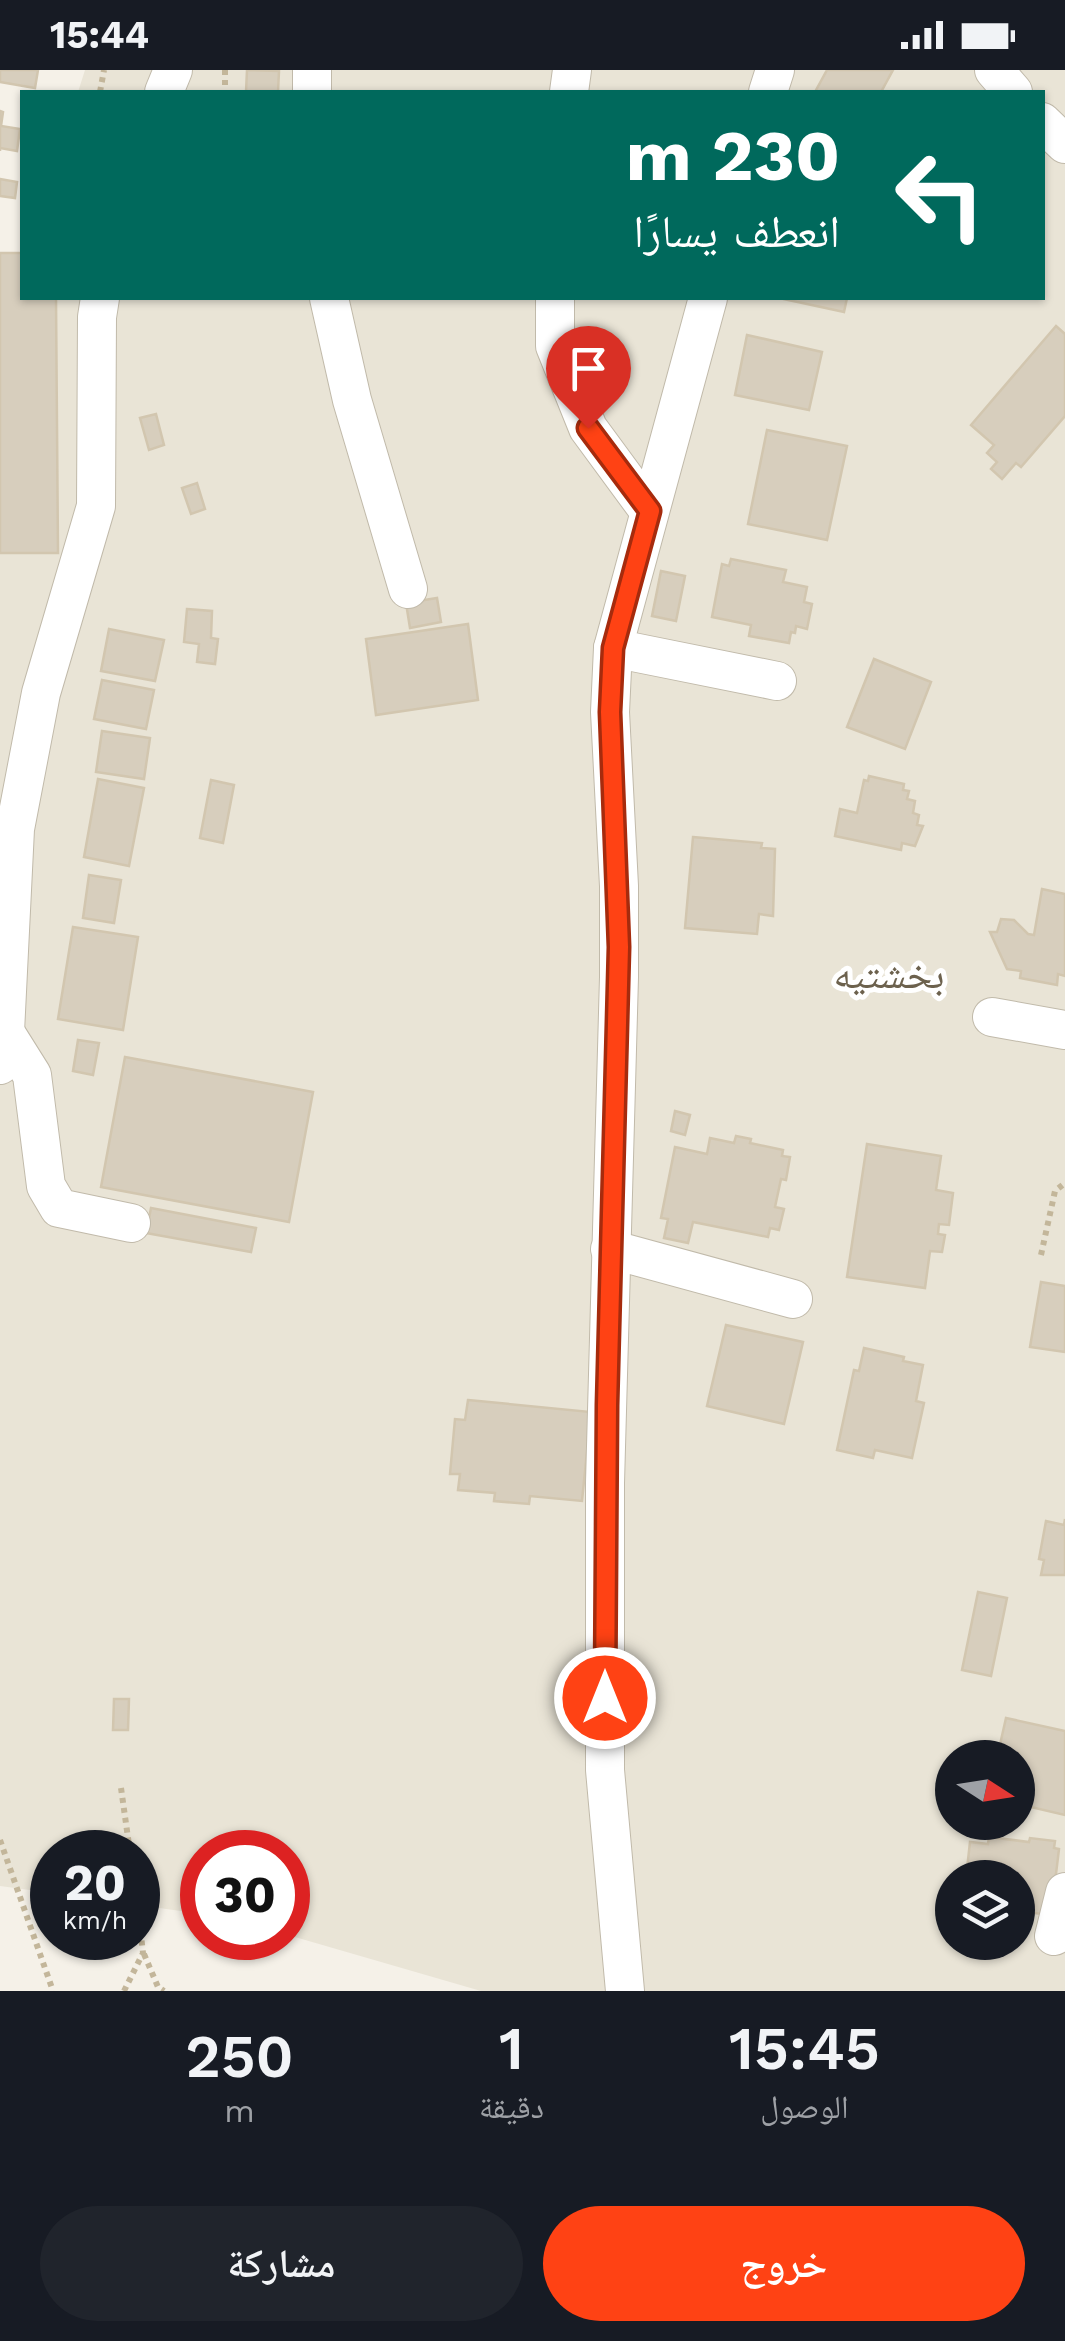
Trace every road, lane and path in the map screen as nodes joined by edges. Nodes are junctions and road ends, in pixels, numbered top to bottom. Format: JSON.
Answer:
{"nodes":[{"id":1,"x":994,"y":70,"type":"edge"},
{"id":2,"x":1011,"y":90,"type":"edge"},
{"id":3,"x":1045,"y":125,"type":"edge"},
{"id":4,"x":1065,"y":144,"type":"edge"},
{"id":5,"x":100,"y":300,"type":"edge"},
{"id":6,"x":329,"y":300,"type":"edge"},
{"id":7,"x":555,"y":300,"type":"edge"},
{"id":8,"x":707,"y":300,"type":"edge"},
{"id":9,"x":650,"y":511,"type":"junction"},
{"id":10,"x":408,"y":589,"type":"dead end"},
{"id":11,"x":613,"y":648,"type":"junction"},
{"id":12,"x":776,"y":680,"type":"dead end"},
{"id":13,"x":992,"y":1017,"type":"dead end"},
{"id":14,"x":1065,"y":1030,"type":"edge"},
{"id":15,"x":2,"y":1049,"type":"edge"},
{"id":16,"x":1065,"y":1183,"type":"edge"},
{"id":17,"x":131,"y":1224,"type":"dead end"},
{"id":18,"x":610,"y":1249,"type":"junction"},
{"id":19,"x":1040,"y":1255,"type":"dead end"},
{"id":20,"x":793,"y":1299,"type":"dead end"},
{"id":21,"x":121,"y":1788,"type":"dead end"},
{"id":22,"x":127,"y":1830,"type":"edge"},
{"id":23,"x":0,"y":1840,"type":"edge"},
{"id":24,"x":1065,"y":1892,"type":"edge"},
{"id":25,"x":1054,"y":1936,"type":"dead end"},
{"id":26,"x":140,"y":1960,"type":"edge"},
{"id":27,"x":147,"y":1960,"type":"edge"},
{"id":28,"x":53,"y":1991,"type":"edge"},
{"id":29,"x":124,"y":1991,"type":"edge"},
{"id":30,"x":164,"y":1991,"type":"edge"},
{"id":31,"x":625,"y":1991,"type":"edge"}],
"edges":[{"from":1,"to":2,"type":"street"},
{"from":3,"to":4,"type":"street"},
{"from":5,"to":15,"type":"street"},
{"from":6,"to":10,"type":"street"},
{"from":7,"to":9,"type":"street"},
{"from":8,"to":9,"type":"street"},
{"from":9,"to":11,"type":"street"},
{"from":11,"to":12,"type":"street"},
{"from":11,"to":18,"type":"street"},
{"from":13,"to":14,"type":"street"},
{"from":15,"to":17,"type":"street"},
{"from":16,"to":19,"type":"path"},
{"from":18,"to":20,"type":"street"},
{"from":18,"to":31,"type":"street"},
{"from":21,"to":22,"type":"path"},
{"from":23,"to":28,"type":"path"},
{"from":24,"to":25,"type":"street"},
{"from":26,"to":29,"type":"path"},
{"from":27,"to":30,"type":"path"}]}
